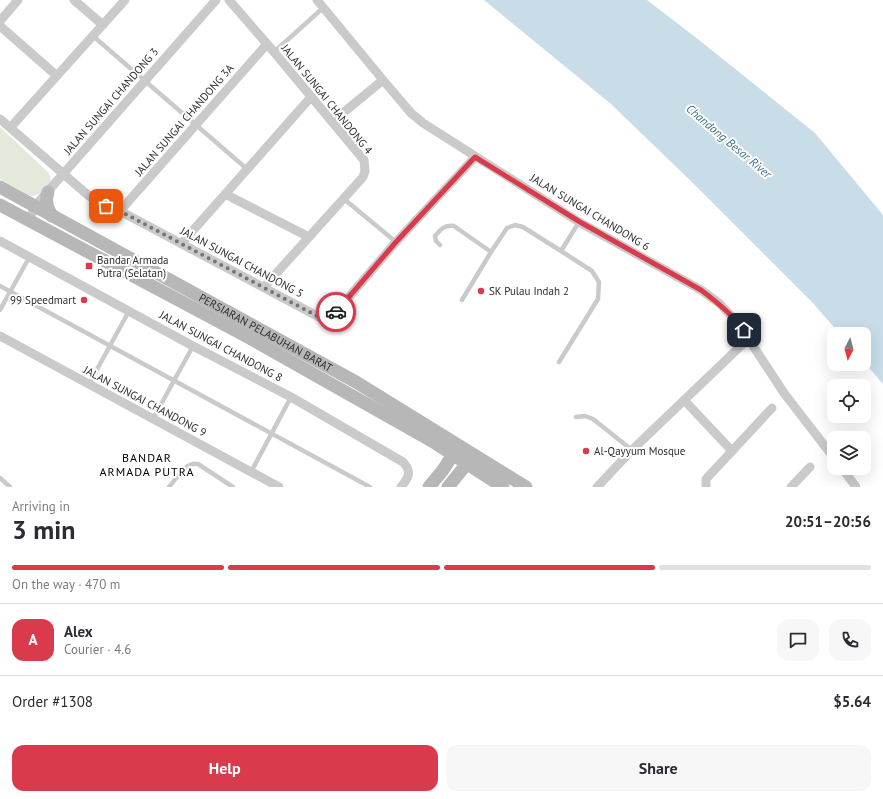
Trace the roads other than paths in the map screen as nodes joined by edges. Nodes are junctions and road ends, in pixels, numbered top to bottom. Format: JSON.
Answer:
{"nodes":[{"id":1,"x":18,"y":0,"type":"edge"},
{"id":2,"x":74,"y":0,"type":"edge"},
{"id":3,"x":125,"y":0,"type":"edge"},
{"id":4,"x":216,"y":0,"type":"edge"},
{"id":5,"x":228,"y":0,"type":"edge"},
{"id":6,"x":317,"y":0,"type":"edge"},
{"id":7,"x":323,"y":8,"type":"junction"},
{"id":8,"x":0,"y":21,"type":"edge"},
{"id":9,"x":103,"y":25,"type":"junction"},
{"id":10,"x":0,"y":26,"type":"edge"},
{"id":11,"x":93,"y":36,"type":"junction"},
{"id":12,"x":267,"y":44,"type":"junction"},
{"id":13,"x":274,"y":52,"type":"junction"},
{"id":14,"x":56,"y":76,"type":"junction"},
{"id":15,"x":383,"y":80,"type":"junction"},
{"id":16,"x":145,"y":81,"type":"junction"},
{"id":17,"x":311,"y":97,"type":"junction"},
{"id":18,"x":0,"y":119,"type":"edge"},
{"id":19,"x":332,"y":122,"type":"junction"},
{"id":20,"x":195,"y":125,"type":"junction"},
{"id":21,"x":10,"y":128,"type":"junction"},
{"id":22,"x":475,"y":157,"type":"junction"},
{"id":23,"x":247,"y":169,"type":"junction"},
{"id":24,"x":64,"y":174,"type":"junction"},
{"id":25,"x":0,"y":187,"type":"edge"},
{"id":26,"x":48,"y":192,"type":"junction"},
{"id":27,"x":225,"y":194,"type":"junction"},
{"id":28,"x":344,"y":199,"type":"junction"},
{"id":29,"x":0,"y":205,"type":"edge"},
{"id":30,"x":36,"y":206,"type":"junction"},
{"id":31,"x":120,"y":211,"type":"junction"},
{"id":32,"x":52,"y":216,"type":"junction"},
{"id":33,"x":29,"y":221,"type":"junction"},
{"id":34,"x":580,"y":222,"type":"junction"},
{"id":35,"x":309,"y":237,"type":"junction"},
{"id":36,"x":0,"y":241,"type":"edge"},
{"id":37,"x":396,"y":242,"type":"junction"},
{"id":38,"x":181,"y":244,"type":"junction"},
{"id":39,"x":440,"y":245,"type":"dead end"},
{"id":40,"x":561,"y":251,"type":"junction"},
{"id":41,"x":491,"y":252,"type":"junction"},
{"id":42,"x":30,"y":256,"type":"junction"},
{"id":43,"x":0,"y":286,"type":"edge"},
{"id":44,"x":264,"y":287,"type":"junction"},
{"id":45,"x":10,"y":292,"type":"junction"},
{"id":46,"x":462,"y":300,"type":"dead end"},
{"id":47,"x":0,"y":310,"type":"edge"},
{"id":48,"x":129,"y":311,"type":"junction"},
{"id":49,"x":250,"y":331,"type":"junction"},
{"id":50,"x":0,"y":336,"type":"edge"},
{"id":51,"x":749,"y":338,"type":"junction"},
{"id":52,"x":110,"y":346,"type":"junction"},
{"id":53,"x":193,"y":346,"type":"junction"},
{"id":54,"x":559,"y":362,"type":"dead end"},
{"id":55,"x":174,"y":381,"type":"junction"},
{"id":56,"x":89,"y":384,"type":"junction"},
{"id":57,"x":292,"y":397,"type":"junction"},
{"id":58,"x":684,"y":400,"type":"junction"},
{"id":59,"x":772,"y":408,"type":"dead end"},
{"id":60,"x":576,"y":417,"type":"dead end"},
{"id":61,"x":153,"y":419,"type":"junction"},
{"id":62,"x":271,"y":434,"type":"junction"},
{"id":63,"x":432,"y":441,"type":"junction"},
{"id":64,"x":827,"y":449,"type":"edge"},
{"id":65,"x":456,"y":450,"type":"junction"},
{"id":66,"x":632,"y":450,"type":"junction"},
{"id":67,"x":732,"y":451,"type":"junction"},
{"id":68,"x":470,"y":459,"type":"junction"},
{"id":69,"x":810,"y":468,"type":"dead end"},
{"id":70,"x":443,"y":470,"type":"junction"},
{"id":71,"x":251,"y":472,"type":"junction"},
{"id":72,"x":458,"y":475,"type":"junction"},
{"id":73,"x":486,"y":475,"type":"junction"},
{"id":74,"x":847,"y":475,"type":"edge"},
{"id":75,"x":0,"y":478,"type":"edge"},
{"id":76,"x":231,"y":486,"type":"edge"},
{"id":77,"x":10,"y":487,"type":"edge"},
{"id":78,"x":169,"y":487,"type":"edge"},
{"id":79,"x":279,"y":487,"type":"edge"},
{"id":80,"x":370,"y":487,"type":"edge"},
{"id":81,"x":401,"y":487,"type":"edge"},
{"id":82,"x":429,"y":487,"type":"edge"},
{"id":83,"x":448,"y":487,"type":"edge"},
{"id":84,"x":503,"y":487,"type":"edge"},
{"id":85,"x":526,"y":487,"type":"edge"},
{"id":86,"x":597,"y":487,"type":"edge"},
{"id":87,"x":706,"y":487,"type":"edge"},
{"id":88,"x":791,"y":487,"type":"edge"},
{"id":89,"x":856,"y":487,"type":"edge"}],
"edges":[{"from":1,"to":8,"type":"street"},
{"from":2,"to":9,"type":"street"},
{"from":3,"to":9,"type":"street"},
{"from":4,"to":16,"type":"street","name":"JALAN SUNGAI CHANDONG 3"},
{"from":5,"to":12,"type":"street","name":"JALAN SUNGAI CHANDONG 4"},
{"from":6,"to":7,"type":"street","name":"JALAN SUNGAI CHANDONG 6"},
{"from":7,"to":13,"type":"lane"},
{"from":7,"to":15,"type":"street","name":"JALAN SUNGAI CHANDONG 6"},
{"from":9,"to":11,"type":"street"},
{"from":10,"to":14,"type":"street"},
{"from":11,"to":14,"type":"street"},
{"from":11,"to":16,"type":"lane"},
{"from":12,"to":13,"type":"street","name":"JALAN SUNGAI CHANDONG 4"},
{"from":12,"to":20,"type":"street","name":"JALAN SUNGAI CHANDONG 3A"},
{"from":13,"to":17,"type":"street","name":"JALAN SUNGAI CHANDONG 4"},
{"from":14,"to":21,"type":"street"},
{"from":15,"to":19,"type":"street"},
{"from":15,"to":22,"type":"street","name":"JALAN SUNGAI CHANDONG 6"},
{"from":16,"to":20,"type":"lane"},
{"from":16,"to":24,"type":"street","name":"JALAN SUNGAI CHANDONG 3"},
{"from":17,"to":19,"type":"street","name":"JALAN SUNGAI CHANDONG 4"},
{"from":17,"to":23,"type":"street"},
{"from":18,"to":21,"type":"street","name":"JALAN SUNGAI CHANDONG 5"},
{"from":19,"to":28,"type":"street","name":"JALAN SUNGAI CHANDONG 4"},
{"from":20,"to":23,"type":"lane"},
{"from":20,"to":31,"type":"street","name":"JALAN SUNGAI CHANDONG 3A"},
{"from":21,"to":24,"type":"street","name":"JALAN SUNGAI CHANDONG 5"},
{"from":22,"to":34,"type":"street","name":"JALAN SUNGAI CHANDONG 6"},
{"from":22,"to":37,"type":"street","name":"JALAN SUNGAI CHANDONG 5"},
{"from":23,"to":27,"type":"street"},
{"from":24,"to":26,"type":"street","name":"JALAN SUNGAI CHANDONG 3"},
{"from":24,"to":31,"type":"street","name":"JALAN SUNGAI CHANDONG 5"},
{"from":25,"to":30,"type":"street","name":"PERSIARAN PELABUHAN BARAT"},
{"from":26,"to":30,"type":"street","name":"JALAN SUNGAI CHANDONG 3"},
{"from":26,"to":32,"type":"street"},
{"from":27,"to":35,"type":"street"},
{"from":27,"to":38,"type":"street"},
{"from":28,"to":35,"type":"street","name":"JALAN SUNGAI CHANDONG 4"},
{"from":28,"to":37,"type":"lane"},
{"from":29,"to":33,"type":"street","name":"PERSIARAN PELABUHAN BARAT"},
{"from":30,"to":32,"type":"street","name":"PERSIARAN PELABUHAN BARAT"},
{"from":30,"to":33,"type":"street","name":"JALAN SUNGAI CHANDONG 3"},
{"from":31,"to":38,"type":"street","name":"JALAN SUNGAI CHANDONG 5"},
{"from":32,"to":49,"type":"street","name":"PERSIARAN PELABUHAN BARAT"},
{"from":33,"to":49,"type":"street","name":"PERSIARAN PELABUHAN BARAT"},
{"from":34,"to":40,"type":"lane"},
{"from":34,"to":51,"type":"street","name":"JALAN SUNGAI CHANDONG 6"},
{"from":35,"to":44,"type":"street","name":"JALAN SUNGAI CHANDONG 4"},
{"from":36,"to":42,"type":"street","name":"JALAN SUNGAI CHANDONG 8"},
{"from":37,"to":44,"type":"street","name":"JALAN SUNGAI CHANDONG 5"},
{"from":38,"to":44,"type":"street","name":"JALAN SUNGAI CHANDONG 5"},
{"from":39,"to":41,"type":"lane"},
{"from":40,"to":41,"type":"lane"},
{"from":40,"to":54,"type":"lane"},
{"from":41,"to":46,"type":"lane"},
{"from":42,"to":45,"type":"lane"},
{"from":42,"to":48,"type":"street","name":"JALAN SUNGAI CHANDONG 8"},
{"from":43,"to":45,"type":"lane"},
{"from":45,"to":47,"type":"lane"},
{"from":45,"to":52,"type":"lane"},
{"from":48,"to":52,"type":"lane"},
{"from":48,"to":53,"type":"street","name":"JALAN SUNGAI CHANDONG 8"},
{"from":49,"to":63,"type":"street","name":"PERSIARAN PELABUHAN BARAT"},
{"from":49,"to":65,"type":"street","name":"PERSIARAN PELABUHAN BARAT"},
{"from":50,"to":56,"type":"street","name":"JALAN SUNGAI CHANDONG 9"},
{"from":51,"to":58,"type":"street"},
{"from":51,"to":64,"type":"street","name":"JALAN SUNGAI CHANDONG 6"},
{"from":52,"to":55,"type":"lane"},
{"from":52,"to":56,"type":"lane"},
{"from":53,"to":55,"type":"lane"},
{"from":53,"to":57,"type":"street","name":"JALAN SUNGAI CHANDONG 8"},
{"from":55,"to":61,"type":"lane"},
{"from":55,"to":62,"type":"lane"},
{"from":56,"to":61,"type":"street","name":"JALAN SUNGAI CHANDONG 9"},
{"from":57,"to":62,"type":"lane"},
{"from":57,"to":81,"type":"street","name":"JALAN SUNGAI CHANDONG 8"},
{"from":58,"to":66,"type":"street"},
{"from":58,"to":67,"type":"street"},
{"from":59,"to":67,"type":"street"},
{"from":60,"to":66,"type":"lane"},
{"from":61,"to":71,"type":"street","name":"JALAN SUNGAI CHANDONG 9"},
{"from":62,"to":71,"type":"lane"},
{"from":62,"to":80,"type":"lane"},
{"from":63,"to":65,"type":"street","name":"PERSIARAN PELABUHAN BARAT"},
{"from":63,"to":70,"type":"street"},
{"from":65,"to":68,"type":"street","name":"PERSIARAN PELABUHAN BARAT"},
{"from":65,"to":70,"type":"street"},
{"from":66,"to":86,"type":"street"},
{"from":67,"to":87,"type":"street"},
{"from":68,"to":72,"type":"street"},
{"from":68,"to":73,"type":"street","name":"PERSIARAN PELABUHAN BARAT"},
{"from":68,"to":85,"type":"street","name":"PERSIARAN PELABUHAN BARAT"},
{"from":69,"to":88,"type":"street"},
{"from":70,"to":82,"type":"street"},
{"from":71,"to":79,"type":"street","name":"JALAN SUNGAI CHANDONG 9"},
{"from":72,"to":73,"type":"street"},
{"from":72,"to":83,"type":"street"},
{"from":73,"to":84,"type":"street","name":"PERSIARAN PELABUHAN BARAT"},
{"from":74,"to":89,"type":"street"},
{"from":75,"to":77,"type":"lane"},
{"from":76,"to":78,"type":"lane"}]}
